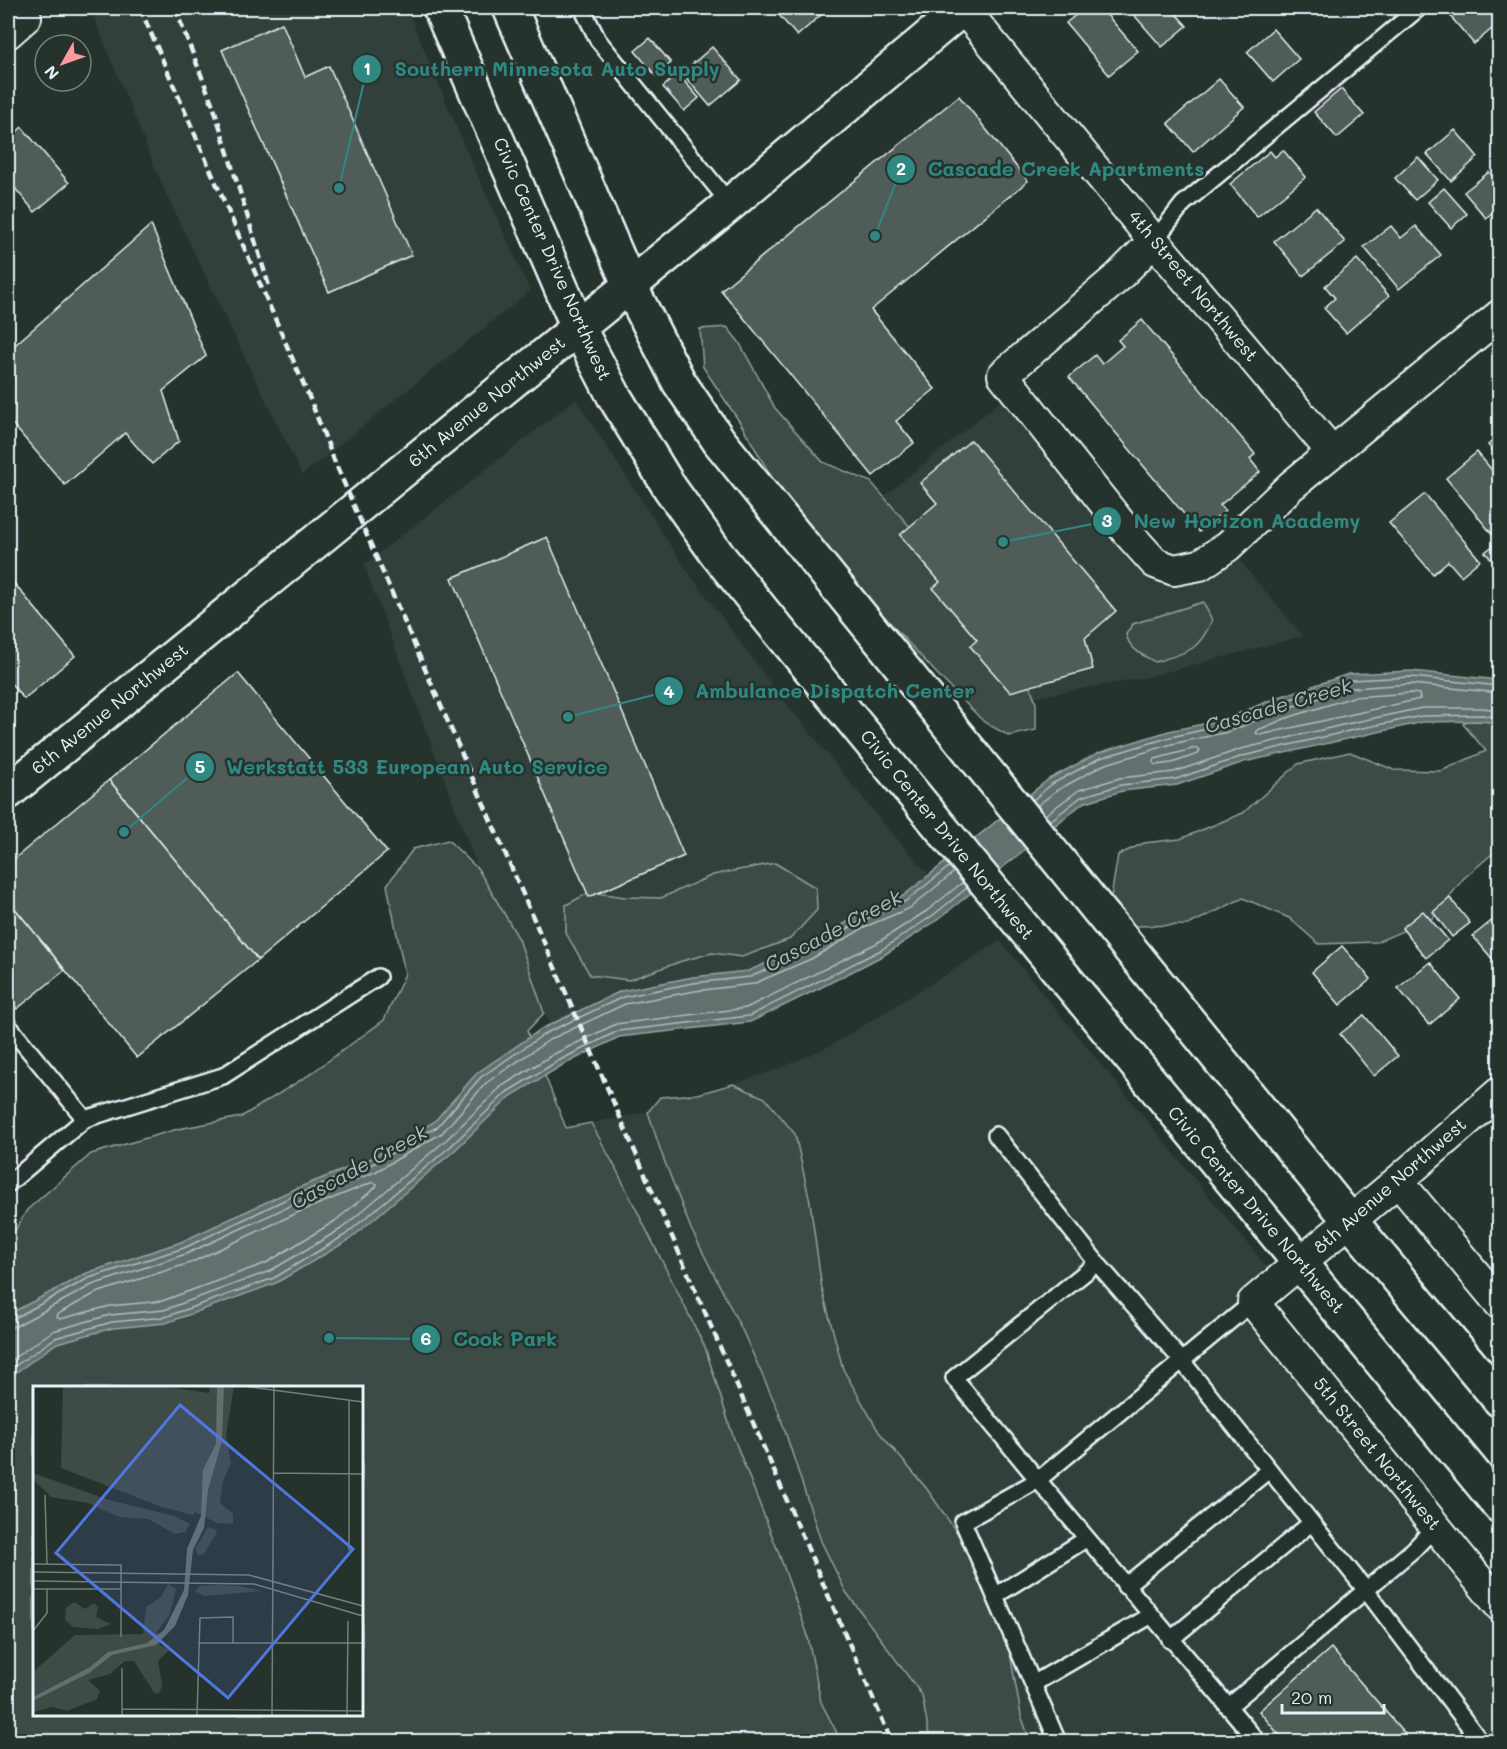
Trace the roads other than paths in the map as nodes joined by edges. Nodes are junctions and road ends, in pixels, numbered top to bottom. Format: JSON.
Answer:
{"nodes":[{"id":1,"x":440,"y":8,"type":"edge"},
{"id":2,"x":510,"y":8,"type":"edge"},
{"id":3,"x":582,"y":8,"type":"edge"},
{"id":4,"x":963,"y":8,"type":"edge"},
{"id":5,"x":1419,"y":8,"type":"edge"},
{"id":6,"x":730,"y":204,"type":"junction"},
{"id":7,"x":1154,"y":241,"type":"junction"},
{"id":8,"x":630,"y":286,"type":"junction"},
{"id":9,"x":1500,"y":315,"type":"edge"},
{"id":10,"x":578,"y":327,"type":"junction"},
{"id":11,"x":1332,"y":452,"type":"junction"},
{"id":12,"x":8,"y":792,"type":"edge"},
{"id":13,"x":378,"y":977,"type":"dead end"},
{"id":14,"x":8,"y":1025,"type":"edge"},
{"id":15,"x":1500,"y":1092,"type":"edge"},
{"id":16,"x":85,"y":1119,"type":"junction"},
{"id":17,"x":996,"y":1135,"type":"dead end"},
{"id":18,"x":1398,"y":1181,"type":"junction"},
{"id":19,"x":8,"y":1184,"type":"edge"},
{"id":20,"x":1351,"y":1222,"type":"junction"},
{"id":21,"x":1097,"y":1263,"type":"junction"},
{"id":22,"x":1300,"y":1263,"type":"junction"},
{"id":23,"x":1253,"y":1302,"type":"junction"},
{"id":24,"x":1500,"y":1304,"type":"edge"},
{"id":25,"x":1182,"y":1361,"type":"junction"},
{"id":26,"x":1500,"y":1400,"type":"edge"},
{"id":27,"x":1269,"y":1470,"type":"junction"},
{"id":28,"x":1038,"y":1480,"type":"junction"},
{"id":29,"x":1500,"y":1506,"type":"edge"},
{"id":30,"x":1311,"y":1523,"type":"junction"},
{"id":31,"x":1436,"y":1526,"type":"junction"},
{"id":32,"x":1086,"y":1539,"type":"junction"},
{"id":33,"x":1125,"y":1586,"type":"junction"},
{"id":34,"x":1365,"y":1589,"type":"junction"},
{"id":35,"x":995,"y":1596,"type":"junction"},
{"id":36,"x":1500,"y":1606,"type":"edge"},
{"id":37,"x":1150,"y":1616,"type":"junction"},
{"id":38,"x":1170,"y":1640,"type":"junction"},
{"id":39,"x":1033,"y":1684,"type":"junction"},
{"id":40,"x":1228,"y":1707,"type":"junction"},
{"id":41,"x":1473,"y":1738,"type":"edge"},
{"id":42,"x":1058,"y":1742,"type":"edge"},
{"id":43,"x":1258,"y":1742,"type":"edge"}],
"edges":[{"from":1,"to":10,"type":"main road","name":"Civic Center Drive Northwest"},
{"from":2,"to":8,"type":"main road"},
{"from":3,"to":6,"type":"lane"},
{"from":4,"to":6,"type":"main road","name":"6th Avenue Northwest"},
{"from":4,"to":7,"type":"street","name":"4th Street Northwest"},
{"from":5,"to":7,"type":"lane"},
{"from":6,"to":8,"type":"main road","name":"6th Avenue Northwest"},
{"from":7,"to":11,"type":"street","name":"4th Street Northwest"},
{"from":7,"to":11,"type":"street"},
{"from":8,"to":10,"type":"main road","name":"6th Avenue Northwest"},
{"from":8,"to":20,"type":"main road"},
{"from":9,"to":11,"type":"street"},
{"from":10,"to":12,"type":"main road","name":"6th Avenue Northwest"},
{"from":10,"to":22,"type":"main road","name":"Civic Center Drive Northwest"},
{"from":13,"to":16,"type":"lane"},
{"from":14,"to":16,"type":"lane"},
{"from":15,"to":18,"type":"street","name":"8th Avenue Northwest"},
{"from":16,"to":19,"type":"lane"},
{"from":17,"to":21,"type":"lane"},
{"from":18,"to":20,"type":"street","name":"8th Avenue Northwest"},
{"from":18,"to":24,"type":"street"},
{"from":20,"to":22,"type":"street","name":"8th Avenue Northwest"},
{"from":20,"to":26,"type":"main road"},
{"from":21,"to":25,"type":"lane"},
{"from":21,"to":28,"type":"lane"},
{"from":22,"to":23,"type":"street","name":"8th Avenue Northwest"},
{"from":22,"to":29,"type":"main road","name":"Civic Center Drive Northwest"},
{"from":23,"to":25,"type":"lane"},
{"from":23,"to":31,"type":"street","name":"5th Street Northwest"},
{"from":25,"to":27,"type":"lane"},
{"from":25,"to":28,"type":"lane"},
{"from":27,"to":30,"type":"lane"},
{"from":27,"to":33,"type":"lane"},
{"from":28,"to":32,"type":"lane"},
{"from":28,"to":35,"type":"lane"},
{"from":30,"to":34,"type":"lane"},
{"from":30,"to":38,"type":"lane"},
{"from":31,"to":34,"type":"lane"},
{"from":31,"to":36,"type":"street","name":"5th Street Northwest"},
{"from":32,"to":33,"type":"lane"},
{"from":32,"to":35,"type":"lane"},
{"from":33,"to":37,"type":"lane"},
{"from":34,"to":40,"type":"lane"},
{"from":34,"to":41,"type":"lane"},
{"from":35,"to":39,"type":"lane"},
{"from":37,"to":38,"type":"lane"},
{"from":37,"to":39,"type":"lane"},
{"from":38,"to":40,"type":"lane"},
{"from":39,"to":42,"type":"lane"},
{"from":40,"to":43,"type":"lane"}]}
